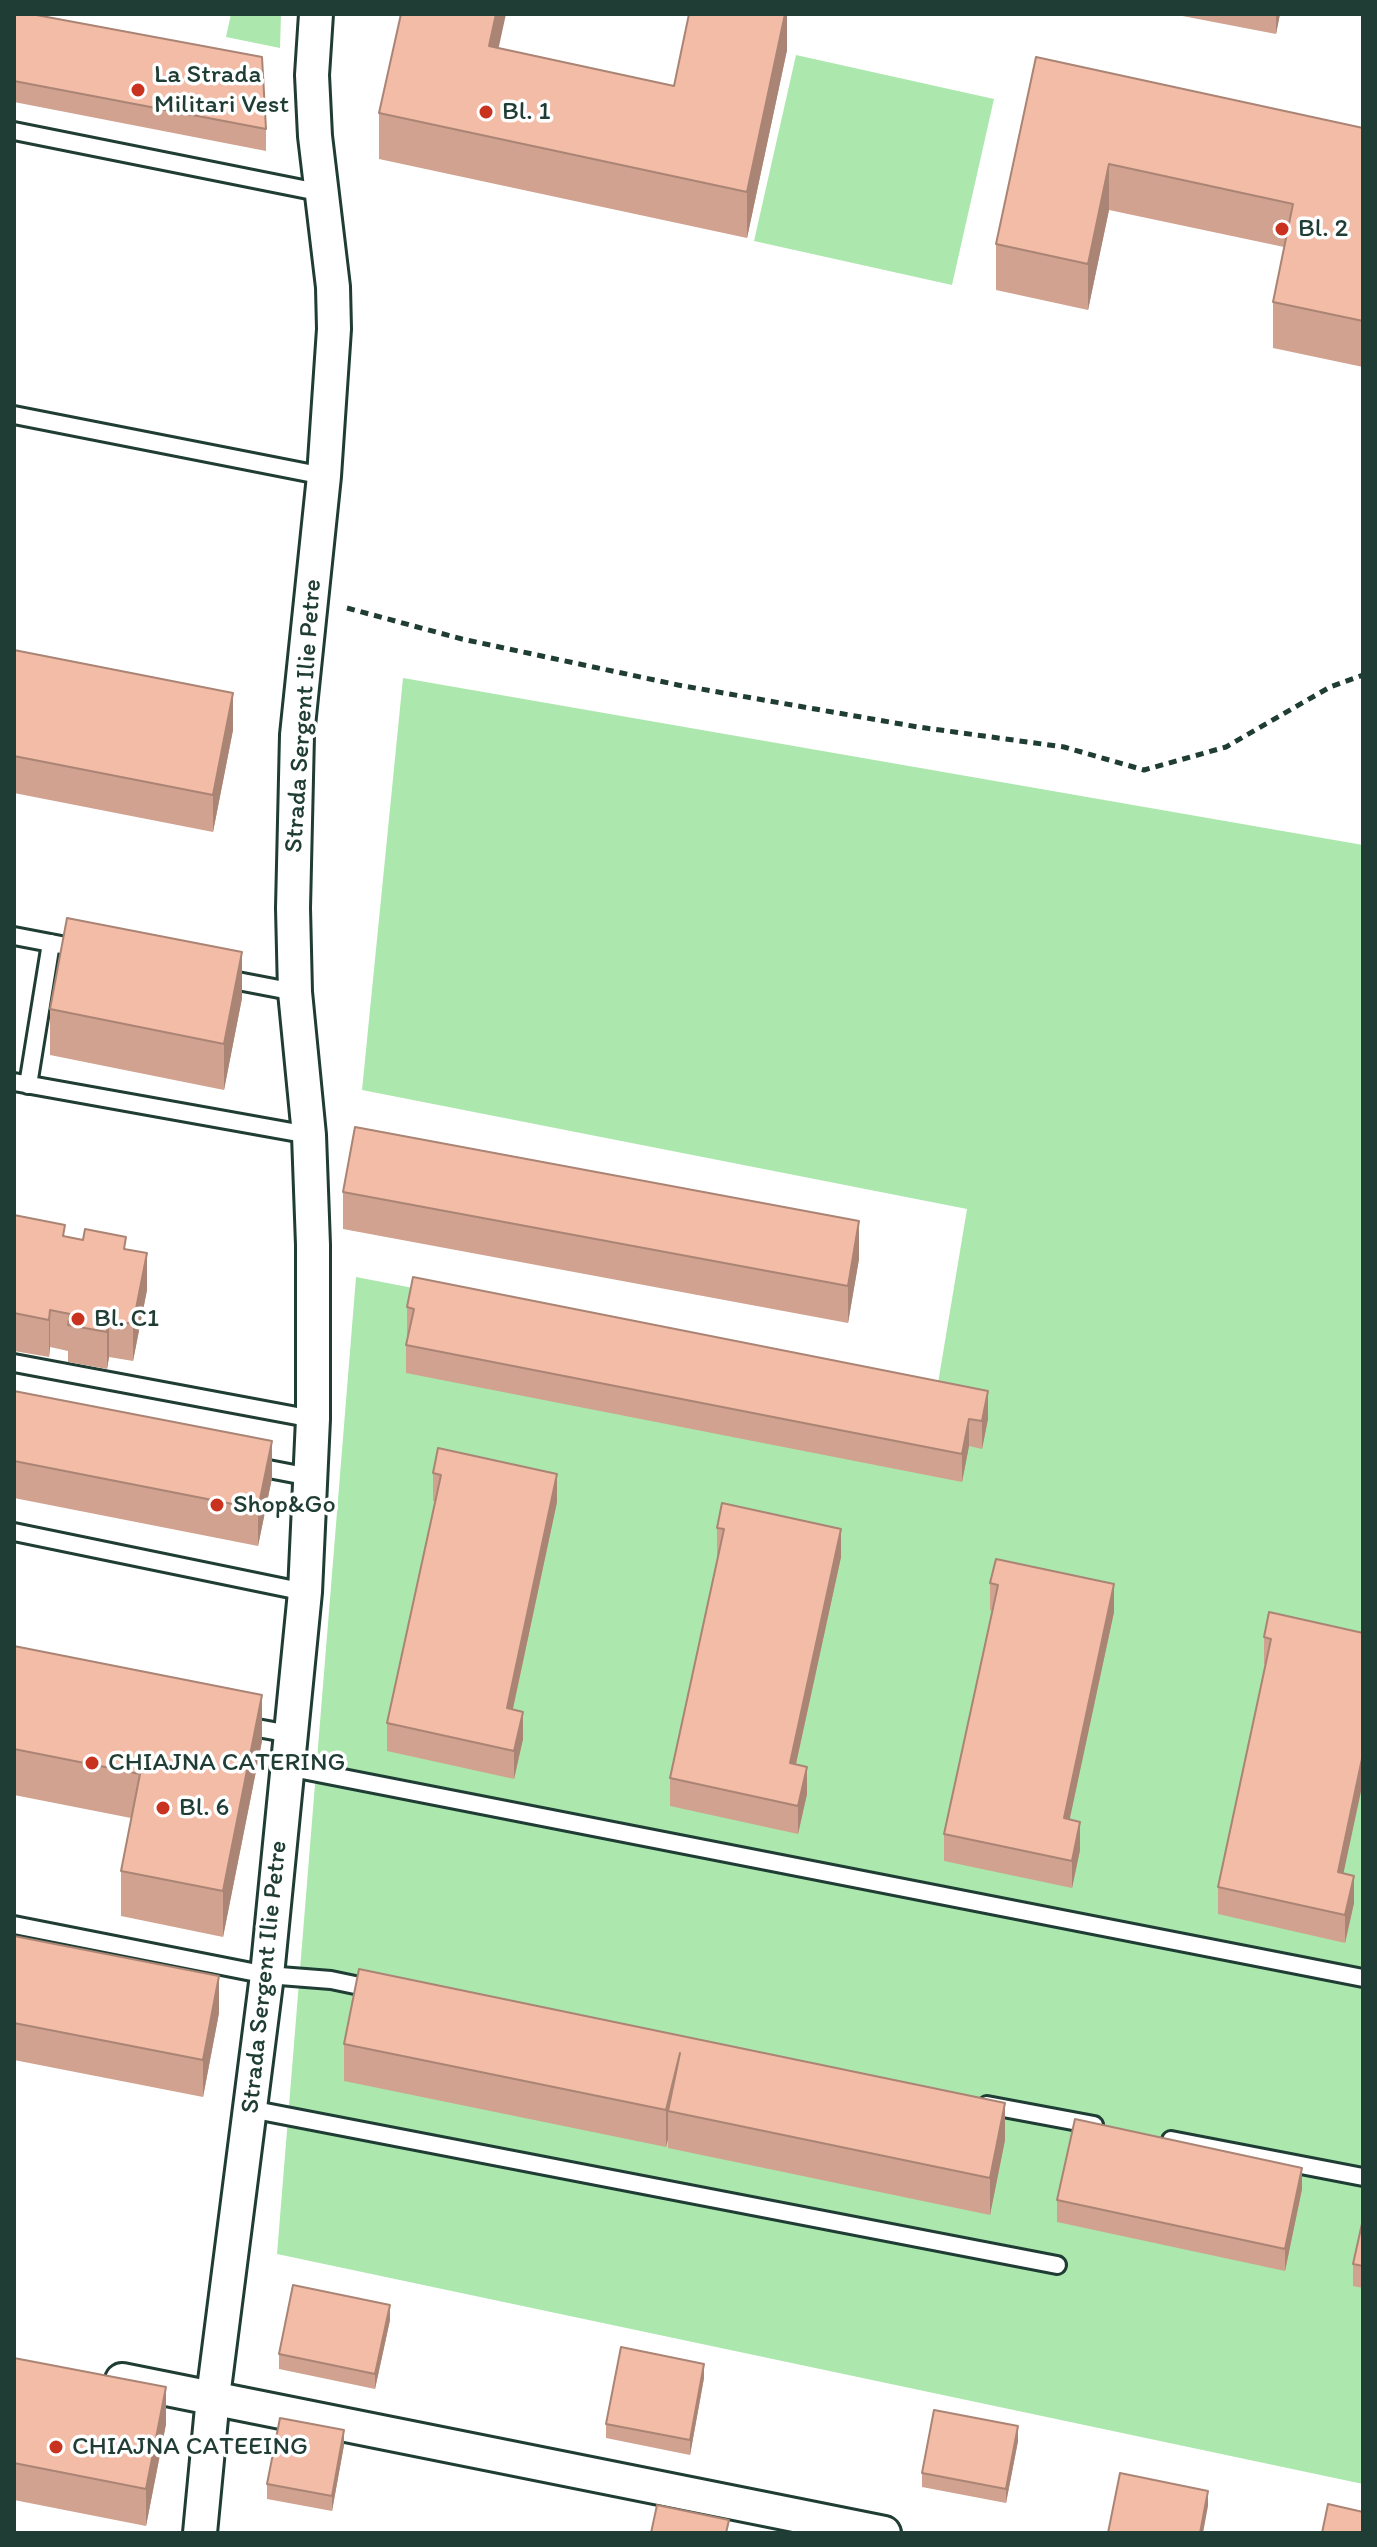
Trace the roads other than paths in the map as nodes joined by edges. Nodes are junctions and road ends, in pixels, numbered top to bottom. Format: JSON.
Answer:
{"nodes":[{"id":1,"x":316,"y":14,"type":"edge"},
{"id":2,"x":14,"y":131,"type":"edge"},
{"id":3,"x":323,"y":193,"type":"junction"},
{"id":4,"x":14,"y":415,"type":"edge"},
{"id":5,"x":324,"y":476,"type":"junction"},
{"id":6,"x":14,"y":936,"type":"edge"},
{"id":7,"x":51,"y":943,"type":"junction"},
{"id":8,"x":96,"y":952,"type":"edge"},
{"id":9,"x":202,"y":974,"type":"edge"},
{"id":10,"x":295,"y":992,"type":"junction"},
{"id":11,"x":21,"y":1084,"type":"edge"},
{"id":12,"x":309,"y":1135,"type":"junction"},
{"id":13,"x":14,"y":1363,"type":"edge"},
{"id":14,"x":313,"y":1419,"type":"junction"},
{"id":15,"x":232,"y":1461,"type":"edge"},
{"id":16,"x":310,"y":1477,"type":"junction"},
{"id":17,"x":14,"y":1532,"type":"edge"},
{"id":18,"x":305,"y":1592,"type":"junction"},
{"id":19,"x":229,"y":1722,"type":"edge"},
{"id":20,"x":290,"y":1734,"type":"junction"},
{"id":21,"x":287,"y":1767,"type":"junction"},
{"id":22,"x":14,"y":1925,"type":"edge"},
{"id":23,"x":267,"y":1975,"type":"junction"},
{"id":24,"x":1363,"y":1978,"type":"edge"},
{"id":25,"x":394,"y":1992,"type":"edge"},
{"id":26,"x":968,"y":2102,"type":"edge"},
{"id":27,"x":250,"y":2109,"type":"junction"},
{"id":28,"x":1108,"y":2128,"type":"edge"},
{"id":29,"x":1155,"y":2137,"type":"edge"},
{"id":30,"x":1363,"y":2177,"type":"edge"},
{"id":31,"x":1057,"y":2265,"type":"dead end"},
{"id":32,"x":89,"y":2373,"type":"edge"},
{"id":33,"x":213,"y":2397,"type":"junction"},
{"id":34,"x":200,"y":2533,"type":"edge"},
{"id":35,"x":884,"y":2533,"type":"edge"}],
"edges":[{"from":1,"to":3,"type":"street","name":"Strada Sergent Ilie Petre"},
{"from":2,"to":3,"type":"lane"},
{"from":3,"to":5,"type":"street","name":"Strada Sergent Ilie Petre"},
{"from":4,"to":5,"type":"lane"},
{"from":5,"to":10,"type":"street","name":"Strada Sergent Ilie Petre"},
{"from":6,"to":7,"type":"lane"},
{"from":7,"to":8,"type":"lane"},
{"from":7,"to":11,"type":"lane"},
{"from":9,"to":10,"type":"lane"},
{"from":10,"to":12,"type":"street","name":"Strada Sergent Ilie Petre"},
{"from":11,"to":12,"type":"lane"},
{"from":12,"to":14,"type":"street","name":"Strada Sergent Ilie Petre"},
{"from":13,"to":14,"type":"lane"},
{"from":14,"to":16,"type":"street","name":"Strada Sergent Ilie Petre"},
{"from":15,"to":16,"type":"lane"},
{"from":16,"to":18,"type":"street","name":"Strada Sergent Ilie Petre"},
{"from":17,"to":18,"type":"lane"},
{"from":18,"to":20,"type":"street","name":"Strada Sergent Ilie Petre"},
{"from":19,"to":20,"type":"lane"},
{"from":20,"to":21,"type":"street","name":"Strada Sergent Ilie Petre"},
{"from":21,"to":23,"type":"street","name":"Strada Sergent Ilie Petre"},
{"from":21,"to":24,"type":"lane"},
{"from":22,"to":23,"type":"lane"},
{"from":23,"to":25,"type":"lane"},
{"from":23,"to":27,"type":"street","name":"Strada Sergent Ilie Petre"},
{"from":26,"to":28,"type":"lane"},
{"from":27,"to":31,"type":"lane"},
{"from":27,"to":33,"type":"street","name":"Strada Sergent Ilie Petre"},
{"from":29,"to":30,"type":"lane"},
{"from":32,"to":33,"type":"street"},
{"from":33,"to":34,"type":"street","name":"Strada Sergent Ilie Petre"},
{"from":33,"to":35,"type":"street"}]}
